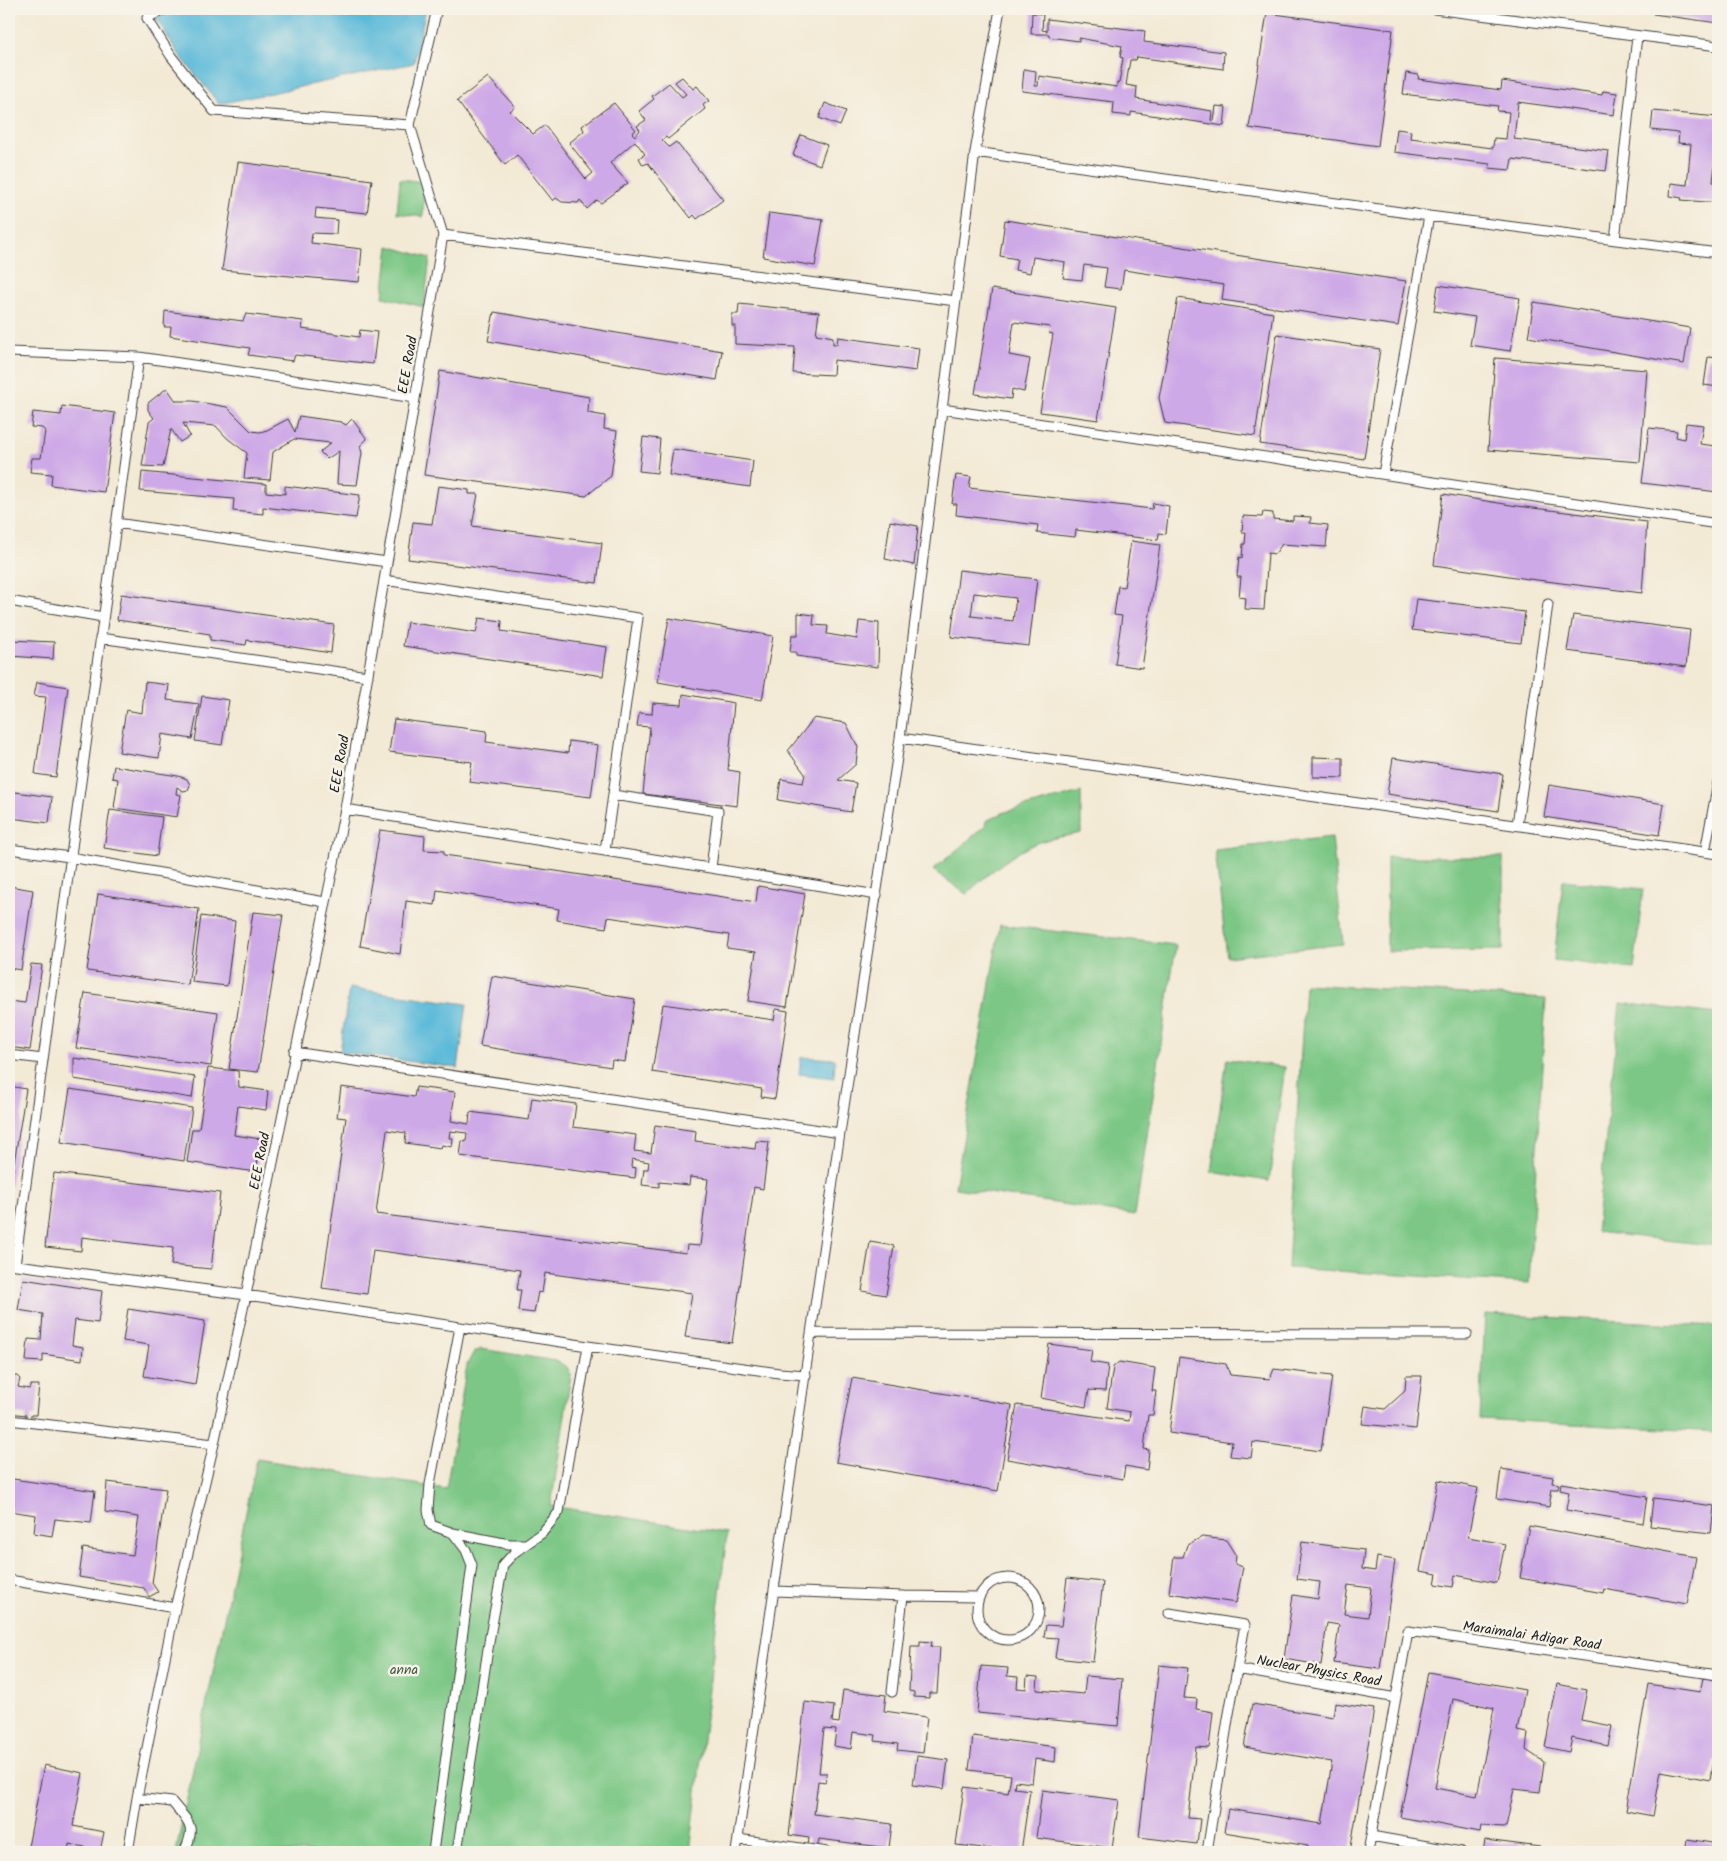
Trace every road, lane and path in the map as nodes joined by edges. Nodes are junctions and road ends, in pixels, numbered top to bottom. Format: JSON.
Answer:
{"nodes":[{"id":1,"x":164,"y":9,"type":"edge"},
{"id":2,"x":437,"y":9,"type":"edge"},
{"id":3,"x":1000,"y":9,"type":"edge"},
{"id":4,"x":1434,"y":9,"type":"edge"},
{"id":5,"x":1637,"y":36,"type":"junction"},
{"id":6,"x":1718,"y":46,"type":"edge"},
{"id":7,"x":410,"y":125,"type":"junction"},
{"id":8,"x":976,"y":152,"type":"junction"},
{"id":9,"x":1429,"y":216,"type":"junction"},
{"id":10,"x":443,"y":235,"type":"junction"},
{"id":11,"x":1615,"y":240,"type":"junction"},
{"id":12,"x":1718,"y":253,"type":"edge"},
{"id":13,"x":956,"y":301,"type":"junction"},
{"id":14,"x":9,"y":352,"type":"edge"},
{"id":15,"x":139,"y":357,"type":"junction"},
{"id":16,"x":415,"y":398,"type":"junction"},
{"id":17,"x":942,"y":409,"type":"junction"},
{"id":18,"x":1383,"y":474,"type":"junction"},
{"id":19,"x":116,"y":523,"type":"junction"},
{"id":20,"x":1718,"y":524,"type":"edge"},
{"id":21,"x":387,"y":562,"type":"junction"},
{"id":22,"x":384,"y":580,"type":"junction"},
{"id":23,"x":9,"y":601,"type":"edge"},
{"id":24,"x":1548,"y":604,"type":"dead end"},
{"id":25,"x":103,"y":617,"type":"junction"},
{"id":26,"x":100,"y":638,"type":"junction"},
{"id":27,"x":368,"y":676,"type":"junction"},
{"id":28,"x":900,"y":738,"type":"junction"},
{"id":29,"x":1718,"y":782,"type":"edge"},
{"id":30,"x":613,"y":795,"type":"junction"},
{"id":31,"x":345,"y":809,"type":"junction"},
{"id":32,"x":1517,"y":825,"type":"junction"},
{"id":33,"x":9,"y":849,"type":"edge"},
{"id":34,"x":605,"y":852,"type":"junction"},
{"id":35,"x":1706,"y":852,"type":"junction"},
{"id":36,"x":1718,"y":854,"type":"edge"},
{"id":37,"x":70,"y":857,"type":"junction"},
{"id":38,"x":711,"y":868,"type":"junction"},
{"id":39,"x":877,"y":895,"type":"junction"},
{"id":40,"x":325,"y":902,"type":"junction"},
{"id":41,"x":294,"y":1052,"type":"junction"},
{"id":42,"x":9,"y":1055,"type":"edge"},
{"id":43,"x":43,"y":1059,"type":"junction"},
{"id":44,"x":840,"y":1133,"type":"junction"},
{"id":45,"x":12,"y":1264,"type":"edge"},
{"id":46,"x":246,"y":1295,"type":"junction"},
{"id":47,"x":460,"y":1327,"type":"junction"},
{"id":48,"x":812,"y":1333,"type":"junction"},
{"id":49,"x":1467,"y":1334,"type":"dead end"},
{"id":50,"x":588,"y":1346,"type":"junction"},
{"id":51,"x":806,"y":1375,"type":"junction"},
{"id":52,"x":9,"y":1420,"type":"edge"},
{"id":53,"x":214,"y":1444,"type":"junction"},
{"id":54,"x":453,"y":1533,"type":"junction"},
{"id":55,"x":525,"y":1544,"type":"junction"},
{"id":56,"x":9,"y":1580,"type":"edge"},
{"id":57,"x":775,"y":1591,"type":"junction"},
{"id":58,"x":903,"y":1596,"type":"junction"},
{"id":59,"x":979,"y":1597,"type":"junction"},
{"id":60,"x":175,"y":1608,"type":"junction"},
{"id":61,"x":1169,"y":1613,"type":"dead end"},
{"id":62,"x":1237,"y":1669,"type":"junction"},
{"id":63,"x":1718,"y":1675,"type":"edge"},
{"id":64,"x":892,"y":1692,"type":"dead end"},
{"id":65,"x":1396,"y":1698,"type":"junction"},
{"id":66,"x":136,"y":1798,"type":"junction"},
{"id":67,"x":1371,"y":1836,"type":"junction"},
{"id":68,"x":738,"y":1839,"type":"junction"},
{"id":69,"x":128,"y":1852,"type":"edge"},
{"id":70,"x":184,"y":1852,"type":"edge"},
{"id":71,"x":434,"y":1852,"type":"edge"},
{"id":72,"x":457,"y":1852,"type":"edge"},
{"id":73,"x":736,"y":1852,"type":"edge"},
{"id":74,"x":828,"y":1852,"type":"edge"},
{"id":75,"x":1207,"y":1852,"type":"edge"},
{"id":76,"x":1368,"y":1852,"type":"edge"},
{"id":77,"x":1461,"y":1852,"type":"edge"}],
"edges":[{"from":1,"to":7,"type":"lane"},
{"from":2,"to":7,"type":"lane"},
{"from":3,"to":8,"type":"lane"},
{"from":4,"to":5,"type":"lane"},
{"from":5,"to":6,"type":"lane"},
{"from":5,"to":11,"type":"lane"},
{"from":7,"to":10,"type":"lane"},
{"from":8,"to":9,"type":"lane"},
{"from":8,"to":13,"type":"lane"},
{"from":9,"to":11,"type":"lane"},
{"from":9,"to":18,"type":"lane"},
{"from":10,"to":13,"type":"lane"},
{"from":10,"to":16,"type":"lane","name":"EEE Road"},
{"from":11,"to":12,"type":"lane"},
{"from":13,"to":17,"type":"lane"},
{"from":14,"to":15,"type":"lane"},
{"from":15,"to":16,"type":"lane"},
{"from":15,"to":19,"type":"lane"},
{"from":16,"to":21,"type":"lane","name":"EEE Road"},
{"from":17,"to":18,"type":"lane"},
{"from":17,"to":28,"type":"lane"},
{"from":18,"to":20,"type":"lane"},
{"from":19,"to":21,"type":"lane"},
{"from":19,"to":25,"type":"lane"},
{"from":21,"to":22,"type":"lane","name":"EEE Road"},
{"from":22,"to":27,"type":"lane","name":"EEE Road"},
{"from":22,"to":30,"type":"lane"},
{"from":23,"to":25,"type":"lane"},
{"from":24,"to":32,"type":"lane"},
{"from":25,"to":26,"type":"lane"},
{"from":26,"to":27,"type":"lane"},
{"from":26,"to":37,"type":"lane"},
{"from":27,"to":31,"type":"lane","name":"EEE Road"},
{"from":28,"to":32,"type":"lane"},
{"from":28,"to":39,"type":"lane"},
{"from":29,"to":35,"type":"lane"},
{"from":30,"to":34,"type":"lane"},
{"from":30,"to":38,"type":"lane"},
{"from":31,"to":34,"type":"lane"},
{"from":31,"to":40,"type":"lane","name":"EEE Road"},
{"from":32,"to":35,"type":"lane"},
{"from":33,"to":37,"type":"lane"},
{"from":34,"to":38,"type":"lane"},
{"from":35,"to":36,"type":"lane"},
{"from":37,"to":40,"type":"lane"},
{"from":37,"to":43,"type":"lane"},
{"from":38,"to":39,"type":"lane"},
{"from":39,"to":44,"type":"lane"},
{"from":40,"to":41,"type":"lane","name":"EEE Road"},
{"from":41,"to":44,"type":"lane"},
{"from":41,"to":46,"type":"lane","name":"EEE Road"},
{"from":42,"to":43,"type":"lane"},
{"from":43,"to":45,"type":"lane"},
{"from":44,"to":48,"type":"lane"},
{"from":45,"to":46,"type":"lane"},
{"from":46,"to":47,"type":"lane"},
{"from":46,"to":53,"type":"lane","name":"EEE Road"},
{"from":47,"to":50,"type":"lane"},
{"from":47,"to":54,"type":"lane"},
{"from":48,"to":49,"type":"lane"},
{"from":48,"to":51,"type":"lane"},
{"from":50,"to":51,"type":"lane"},
{"from":50,"to":55,"type":"lane"},
{"from":51,"to":57,"type":"lane"},
{"from":52,"to":53,"type":"lane"},
{"from":53,"to":60,"type":"lane","name":"EEE Road"},
{"from":54,"to":55,"type":"lane"},
{"from":54,"to":71,"type":"lane"},
{"from":55,"to":72,"type":"lane"},
{"from":56,"to":60,"type":"lane"},
{"from":57,"to":58,"type":"lane"},
{"from":57,"to":68,"type":"lane"},
{"from":58,"to":59,"type":"lane"},
{"from":58,"to":64,"type":"lane"},
{"from":59,"to":59,"type":"lane"},
{"from":60,"to":66,"type":"lane","name":"EEE Road"},
{"from":61,"to":62,"type":"lane"},
{"from":62,"to":65,"type":"lane","name":"Nuclear Physics Road"},
{"from":62,"to":75,"type":"lane"},
{"from":63,"to":65,"type":"lane","name":"Maraimalai Adigar Road"},
{"from":65,"to":67,"type":"lane"},
{"from":66,"to":69,"type":"lane","name":"EEE Road"},
{"from":66,"to":70,"type":"lane"},
{"from":67,"to":76,"type":"lane"},
{"from":67,"to":77,"type":"lane"},
{"from":68,"to":73,"type":"lane"},
{"from":68,"to":74,"type":"lane"}]}
